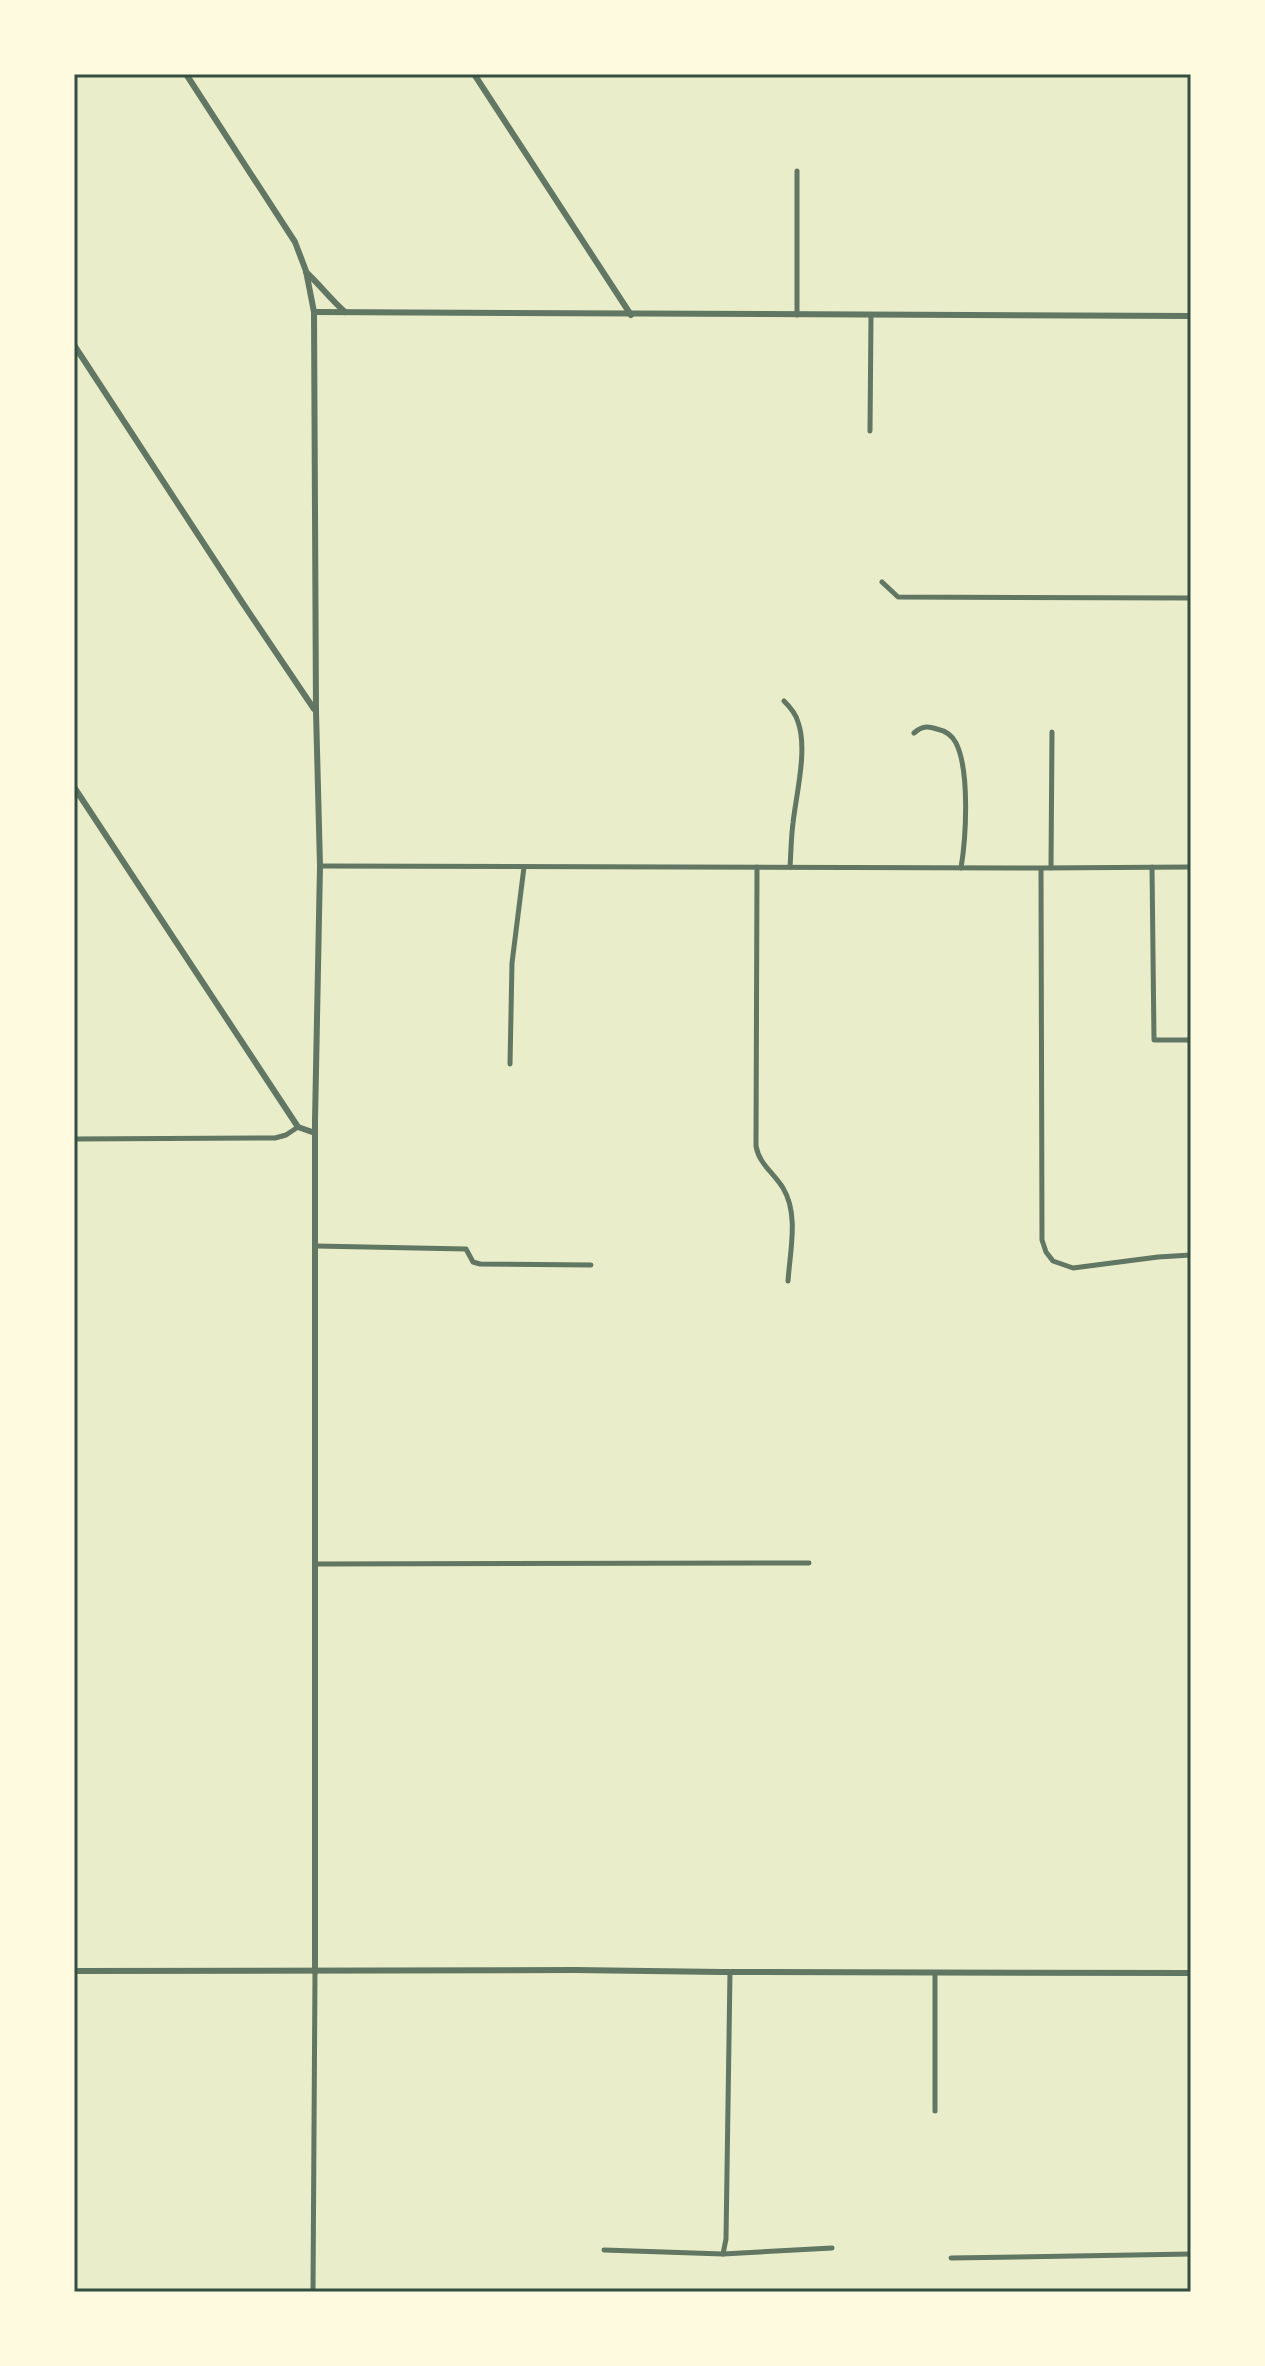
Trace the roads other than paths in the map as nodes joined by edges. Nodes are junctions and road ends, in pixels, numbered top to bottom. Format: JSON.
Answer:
{"nodes":[{"id":1,"x":186,"y":74,"type":"edge"},
{"id":2,"x":474,"y":74,"type":"edge"},
{"id":3,"x":797,"y":171,"type":"dead end"},
{"id":4,"x":306,"y":271,"type":"junction"},
{"id":5,"x":314,"y":312,"type":"junction"},
{"id":6,"x":345,"y":312,"type":"junction"},
{"id":7,"x":631,"y":315,"type":"junction"},
{"id":8,"x":797,"y":315,"type":"junction"},
{"id":9,"x":871,"y":315,"type":"junction"},
{"id":10,"x":1191,"y":316,"type":"edge"},
{"id":11,"x":74,"y":345,"type":"edge"},
{"id":12,"x":870,"y":431,"type":"dead end"},
{"id":13,"x":882,"y":582,"type":"dead end"},
{"id":14,"x":1191,"y":598,"type":"edge"},
{"id":15,"x":784,"y":701,"type":"dead end"},
{"id":16,"x":316,"y":711,"type":"junction"},
{"id":17,"x":1052,"y":732,"type":"dead end"},
{"id":18,"x":914,"y":733,"type":"dead end"},
{"id":19,"x":74,"y":787,"type":"edge"},
{"id":20,"x":320,"y":866,"type":"junction"},
{"id":21,"x":524,"y":867,"type":"junction"},
{"id":22,"x":757,"y":867,"type":"junction"},
{"id":23,"x":790,"y":867,"type":"junction"},
{"id":24,"x":1152,"y":867,"type":"junction"},
{"id":25,"x":1191,"y":867,"type":"edge"},
{"id":26,"x":961,"y":868,"type":"junction"},
{"id":27,"x":1041,"y":868,"type":"junction"},
{"id":28,"x":1051,"y":868,"type":"junction"},
{"id":29,"x":1191,"y":1040,"type":"edge"},
{"id":30,"x":510,"y":1064,"type":"dead end"},
{"id":31,"x":298,"y":1127,"type":"junction"},
{"id":32,"x":315,"y":1133,"type":"junction"},
{"id":33,"x":74,"y":1139,"type":"edge"},
{"id":34,"x":316,"y":1246,"type":"junction"},
{"id":35,"x":1191,"y":1255,"type":"edge"},
{"id":36,"x":591,"y":1265,"type":"dead end"},
{"id":37,"x":788,"y":1281,"type":"dead end"},
{"id":38,"x":809,"y":1563,"type":"dead end"},
{"id":39,"x":316,"y":1564,"type":"junction"},
{"id":40,"x":74,"y":1971,"type":"edge"},
{"id":41,"x":315,"y":1972,"type":"junction"},
{"id":42,"x":730,"y":1972,"type":"junction"},
{"id":43,"x":935,"y":1973,"type":"junction"},
{"id":44,"x":1191,"y":1973,"type":"edge"},
{"id":45,"x":935,"y":2111,"type":"dead end"},
{"id":46,"x":832,"y":2248,"type":"dead end"},
{"id":47,"x":604,"y":2250,"type":"dead end"},
{"id":48,"x":723,"y":2254,"type":"junction"},
{"id":49,"x":1191,"y":2254,"type":"edge"},
{"id":50,"x":951,"y":2258,"type":"dead end"},
{"id":51,"x":313,"y":2292,"type":"edge"}],
"edges":[{"from":1,"to":4,"type":"street"},
{"from":2,"to":7,"type":"street"},
{"from":3,"to":8,"type":"street"},
{"from":4,"to":5,"type":"street"},
{"from":4,"to":6,"type":"street"},
{"from":5,"to":6,"type":"street"},
{"from":5,"to":16,"type":"street"},
{"from":6,"to":7,"type":"street"},
{"from":7,"to":8,"type":"street"},
{"from":8,"to":9,"type":"street"},
{"from":9,"to":10,"type":"street"},
{"from":9,"to":12,"type":"street"},
{"from":11,"to":16,"type":"street"},
{"from":13,"to":14,"type":"street"},
{"from":15,"to":23,"type":"street"},
{"from":16,"to":20,"type":"street"},
{"from":17,"to":28,"type":"street"},
{"from":18,"to":26,"type":"street"},
{"from":19,"to":31,"type":"street"},
{"from":20,"to":21,"type":"street"},
{"from":20,"to":32,"type":"street"},
{"from":21,"to":22,"type":"street"},
{"from":21,"to":30,"type":"street"},
{"from":22,"to":23,"type":"street"},
{"from":22,"to":37,"type":"street"},
{"from":23,"to":26,"type":"street"},
{"from":24,"to":25,"type":"street"},
{"from":24,"to":28,"type":"street"},
{"from":24,"to":29,"type":"street"},
{"from":26,"to":27,"type":"street"},
{"from":27,"to":28,"type":"street"},
{"from":27,"to":35,"type":"street"},
{"from":31,"to":32,"type":"street"},
{"from":31,"to":33,"type":"street"},
{"from":32,"to":34,"type":"street"},
{"from":34,"to":36,"type":"street"},
{"from":34,"to":39,"type":"street"},
{"from":38,"to":39,"type":"street"},
{"from":39,"to":41,"type":"street"},
{"from":40,"to":41,"type":"street"},
{"from":41,"to":42,"type":"street"},
{"from":41,"to":51,"type":"street"},
{"from":42,"to":43,"type":"street"},
{"from":42,"to":48,"type":"street"},
{"from":43,"to":44,"type":"street"},
{"from":43,"to":45,"type":"street"},
{"from":46,"to":48,"type":"street"},
{"from":47,"to":48,"type":"street"},
{"from":49,"to":50,"type":"street"}]}
